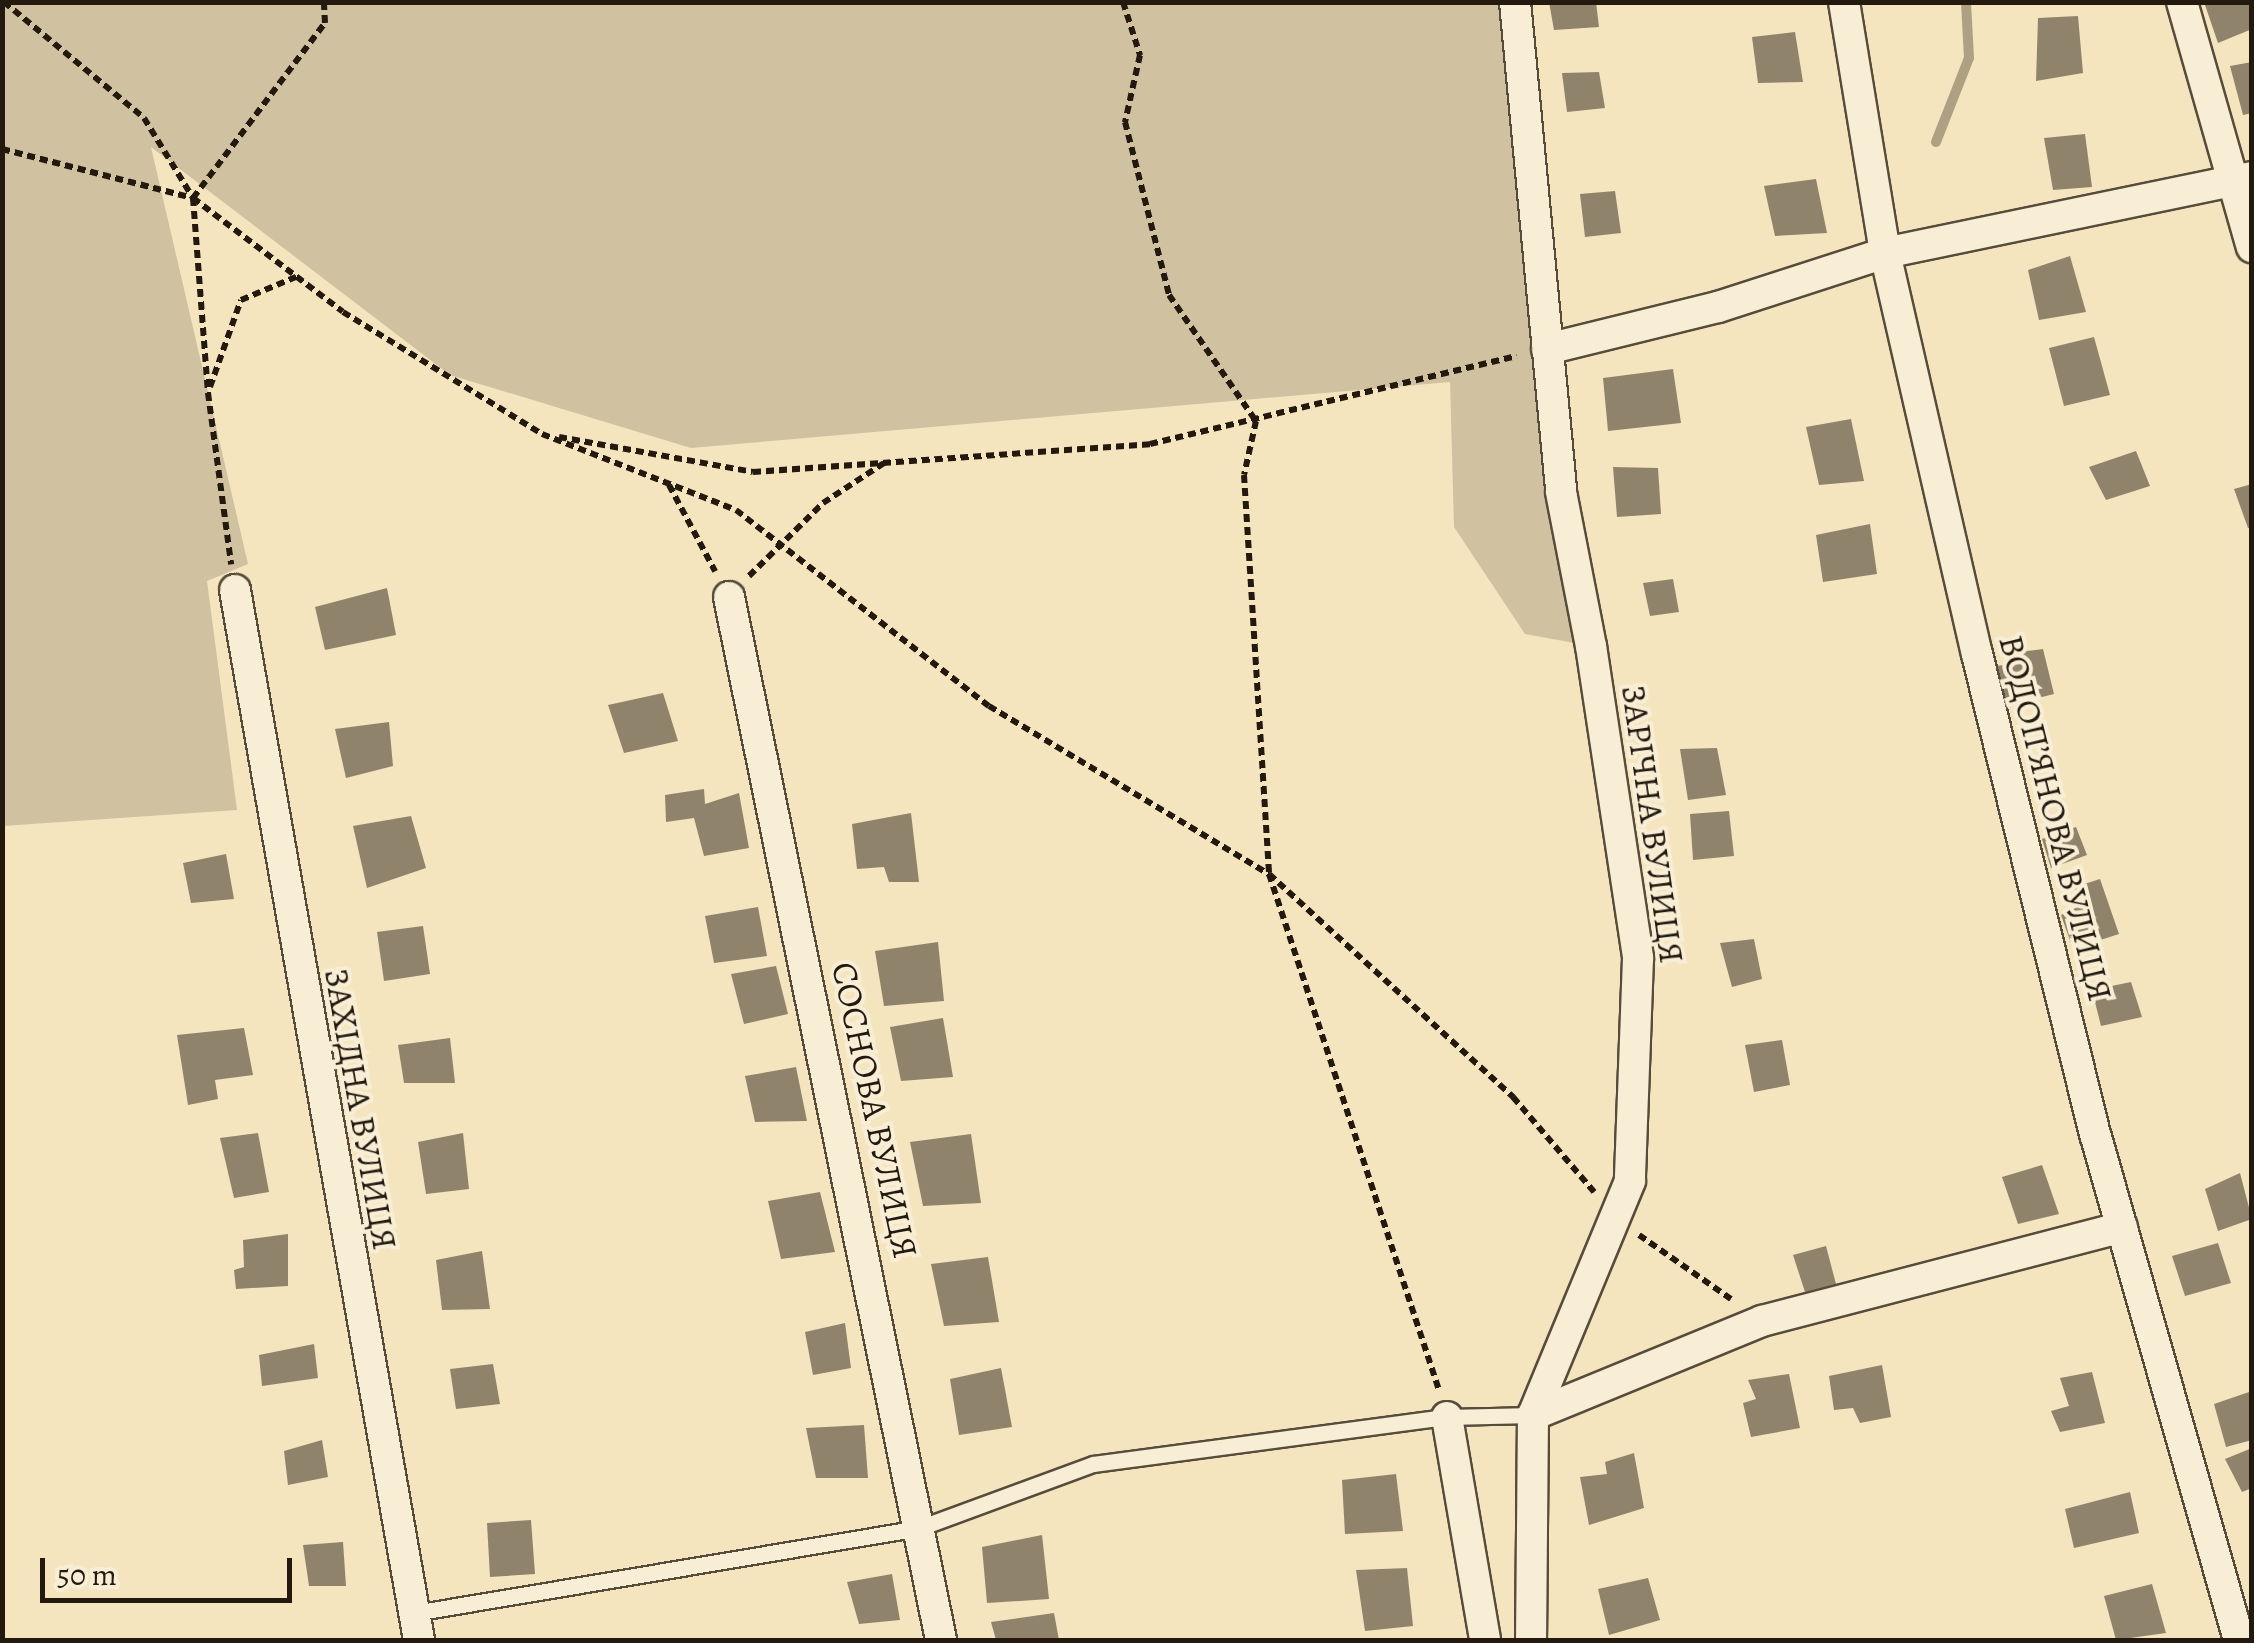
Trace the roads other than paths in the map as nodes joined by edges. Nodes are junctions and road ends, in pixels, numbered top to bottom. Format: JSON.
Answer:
{"nodes":[{"id":1,"x":1515,"y":2,"type":"edge"},
{"id":2,"x":1844,"y":2,"type":"edge"},
{"id":3,"x":2182,"y":2,"type":"edge"},
{"id":4,"x":2241,"y":179,"type":"edge"},
{"id":5,"x":2252,"y":247,"type":"edge"},
{"id":6,"x":1885,"y":253,"type":"junction"},
{"id":7,"x":1547,"y":349,"type":"junction"},
{"id":8,"x":234,"y":590,"type":"road end"},
{"id":9,"x":729,"y":596,"type":"road end"},
{"id":10,"x":2122,"y":1227,"type":"junction"},
{"id":11,"x":1532,"y":1414,"type":"junction"},
{"id":12,"x":1448,"y":1417,"type":"junction"},
{"id":13,"x":920,"y":1528,"type":"junction"},
{"id":14,"x":412,"y":1633,"type":"edge"},
{"id":15,"x":941,"y":1640,"type":"edge"},
{"id":16,"x":1485,"y":1640,"type":"edge"},
{"id":17,"x":1531,"y":1640,"type":"edge"},
{"id":18,"x":2239,"y":1640,"type":"edge"}],
"edges":[{"from":1,"to":7,"type":"street","name":"ЗАРІЧНА ВУЛИЦЯ"},
{"from":2,"to":6,"type":"street","name":"ВОДОП’ЯНОВА ВУЛИЦЯ"},
{"from":3,"to":4,"type":"street"},
{"from":4,"to":5,"type":"street"},
{"from":4,"to":6,"type":"street"},
{"from":6,"to":7,"type":"street"},
{"from":6,"to":10,"type":"street","name":"ВОДОП’ЯНОВА ВУЛИЦЯ"},
{"from":7,"to":11,"type":"street","name":"ЗАРІЧНА ВУЛИЦЯ"},
{"from":8,"to":14,"type":"street","name":"ЗАХІДНА ВУЛИЦЯ"},
{"from":9,"to":13,"type":"street","name":"СОСНОВА ВУЛИЦЯ"},
{"from":10,"to":11,"type":"street"},
{"from":10,"to":18,"type":"street","name":"ВОДОП’ЯНОВА ВУЛИЦЯ"},
{"from":11,"to":12,"type":"lane"},
{"from":11,"to":17,"type":"street","name":"ЗАРІЧНА ВУЛИЦЯ"},
{"from":12,"to":13,"type":"lane"},
{"from":12,"to":16,"type":"street"},
{"from":13,"to":14,"type":"lane"},
{"from":13,"to":15,"type":"street","name":"СОСНОВА ВУЛИЦЯ"}]}
